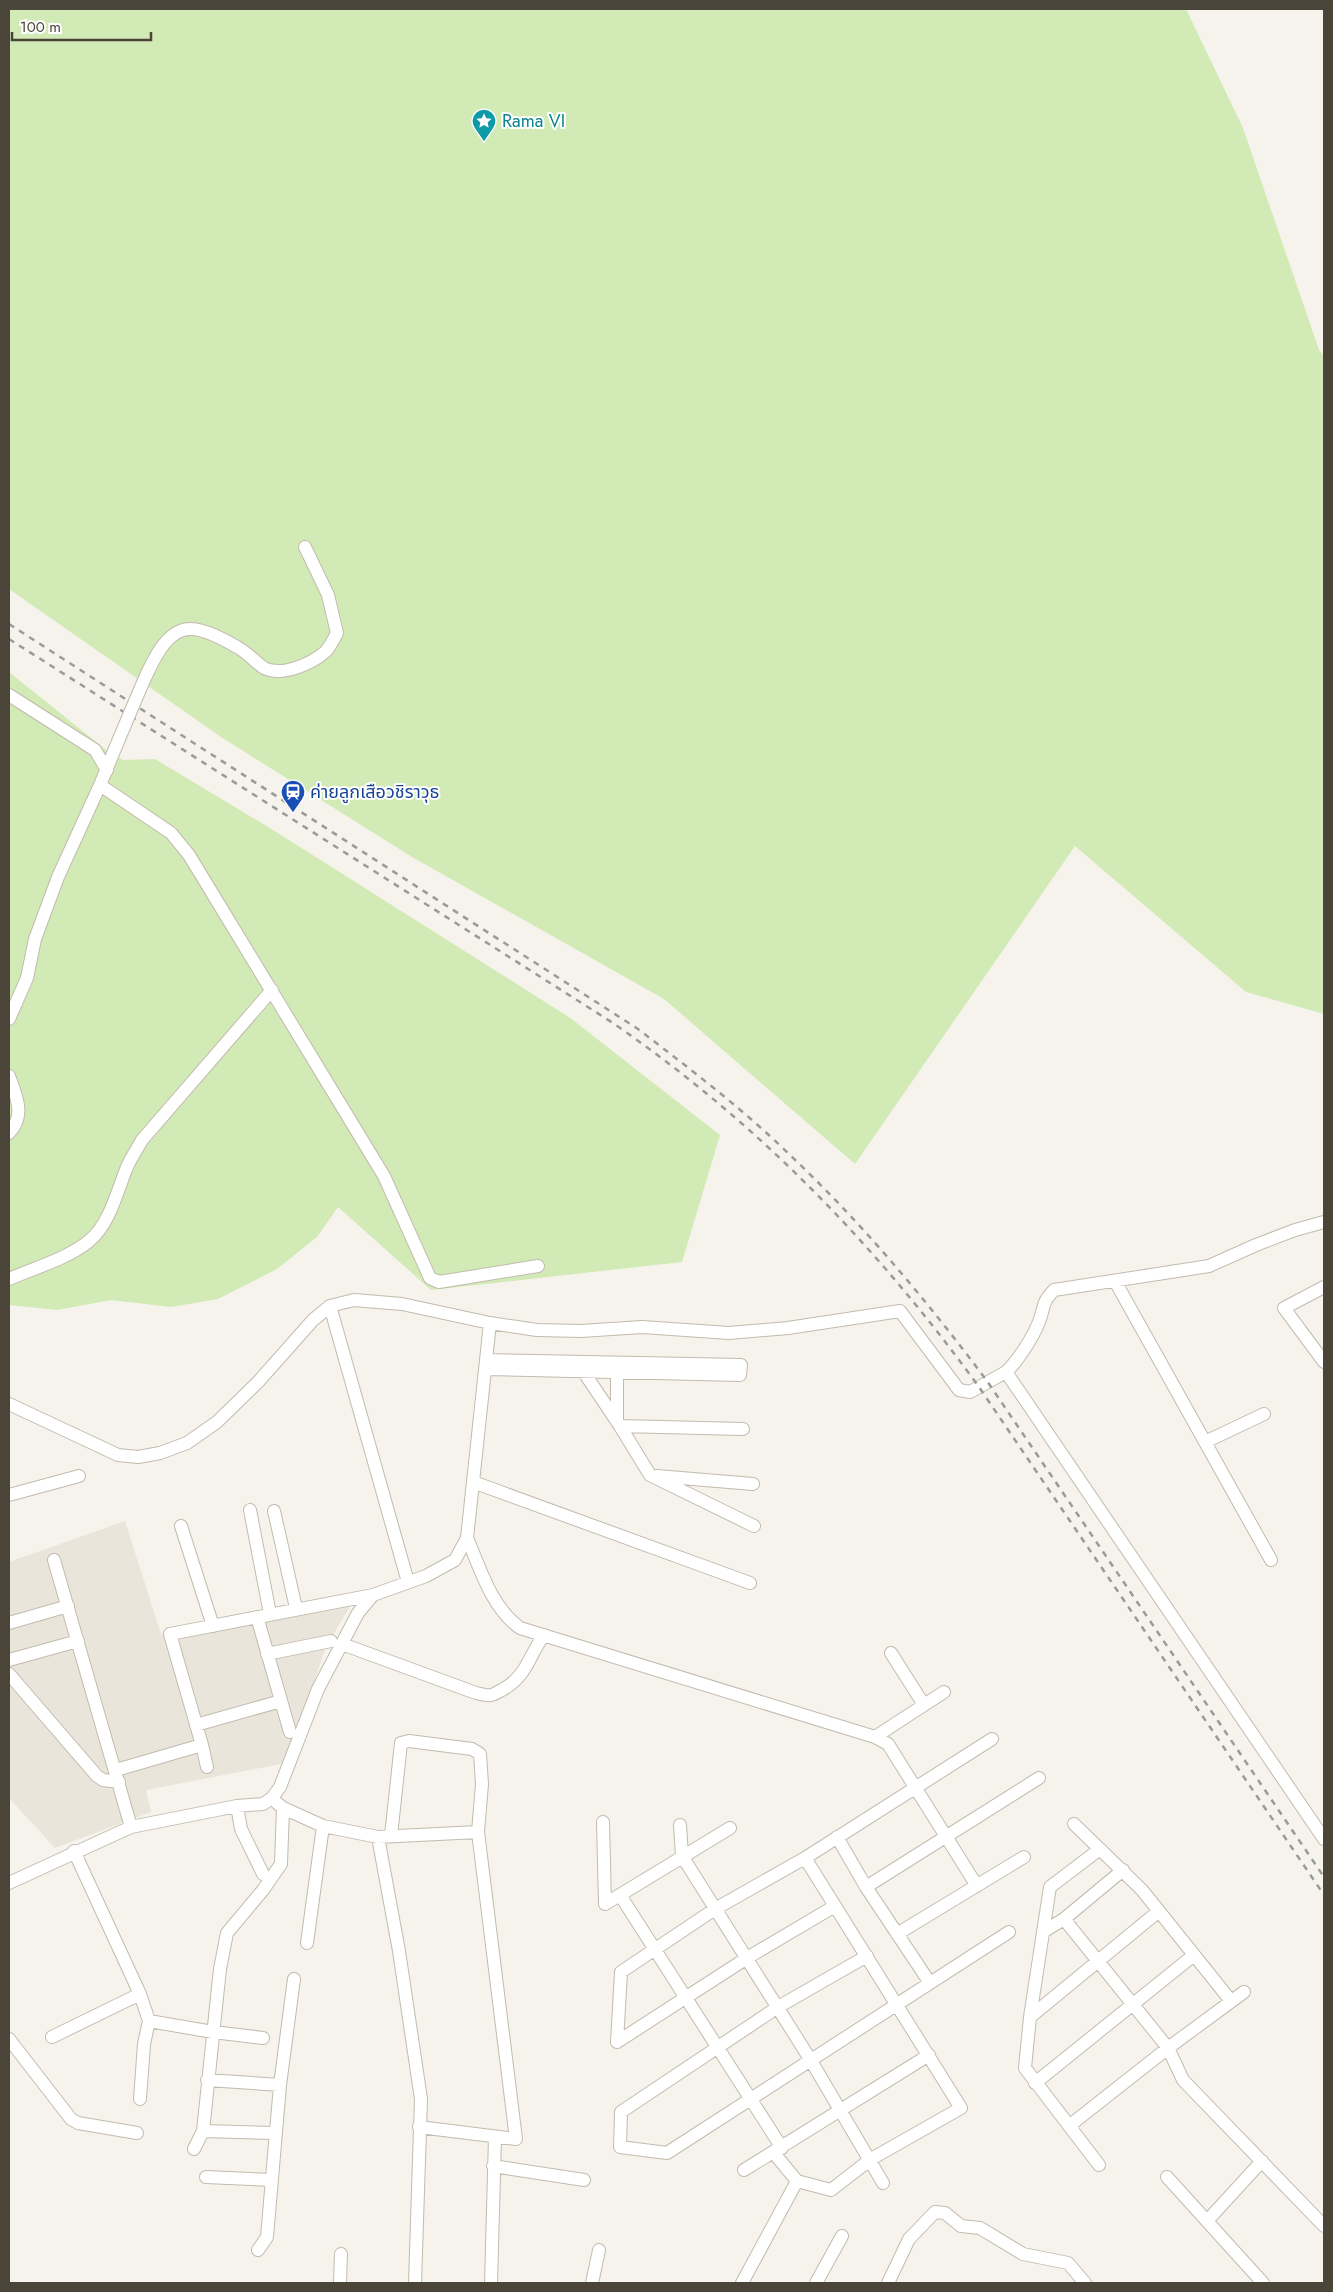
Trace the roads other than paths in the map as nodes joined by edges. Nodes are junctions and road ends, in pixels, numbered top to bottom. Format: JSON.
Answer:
{"nodes":[{"id":1,"x":304,"y":547,"type":"dead end"},
{"id":2,"x":9,"y":695,"type":"edge"},
{"id":3,"x":106,"y":770,"type":"junction"},
{"id":4,"x":100,"y":785,"type":"junction"},
{"id":5,"x":272,"y":990,"type":"junction"},
{"id":6,"x":9,"y":1019,"type":"edge"},
{"id":7,"x":9,"y":1076,"type":"edge"},
{"id":8,"x":9,"y":1133,"type":"edge"},
{"id":9,"x":1324,"y":1222,"type":"edge"},
{"id":10,"x":538,"y":1266,"type":"dead end"},
{"id":11,"x":9,"y":1279,"type":"edge"},
{"id":12,"x":1115,"y":1281,"type":"junction"},
{"id":13,"x":1324,"y":1286,"type":"edge"},
{"id":14,"x":330,"y":1306,"type":"junction"},
{"id":15,"x":490,"y":1323,"type":"junction"},
{"id":16,"x":1323,"y":1358,"type":"edge"},
{"id":17,"x":486,"y":1364,"type":"junction"},
{"id":18,"x":583,"y":1366,"type":"junction"},
{"id":19,"x":617,"y":1367,"type":"junction"},
{"id":20,"x":686,"y":1369,"type":"dead end"},
{"id":21,"x":1006,"y":1372,"type":"junction"},
{"id":22,"x":9,"y":1404,"type":"edge"},
{"id":23,"x":1264,"y":1414,"type":"dead end"},
{"id":24,"x":618,"y":1424,"type":"junction"},
{"id":25,"x":744,"y":1429,"type":"dead end"},
{"id":26,"x":1205,"y":1442,"type":"junction"},
{"id":27,"x":650,"y":1475,"type":"junction"},
{"id":28,"x":79,"y":1476,"type":"dead end"},
{"id":29,"x":473,"y":1482,"type":"junction"},
{"id":30,"x":753,"y":1484,"type":"dead end"},
{"id":31,"x":9,"y":1495,"type":"edge"},
{"id":32,"x":250,"y":1510,"type":"dead end"},
{"id":33,"x":274,"y":1511,"type":"dead end"},
{"id":34,"x":181,"y":1526,"type":"dead end"},
{"id":35,"x":754,"y":1526,"type":"dead end"},
{"id":36,"x":467,"y":1538,"type":"junction"},
{"id":37,"x":54,"y":1560,"type":"dead end"},
{"id":38,"x":1271,"y":1560,"type":"dead end"},
{"id":39,"x":408,"y":1582,"type":"junction"},
{"id":40,"x":750,"y":1583,"type":"dead end"},
{"id":41,"x":373,"y":1595,"type":"junction"},
{"id":42,"x":68,"y":1606,"type":"junction"},
{"id":43,"x":296,"y":1608,"type":"junction"},
{"id":44,"x":270,"y":1614,"type":"junction"},
{"id":45,"x":257,"y":1617,"type":"junction"},
{"id":46,"x":9,"y":1623,"type":"edge"},
{"id":47,"x":213,"y":1626,"type":"junction"},
{"id":48,"x":544,"y":1635,"type":"junction"},
{"id":49,"x":78,"y":1641,"type":"junction"},
{"id":50,"x":336,"y":1642,"type":"junction"},
{"id":51,"x":891,"y":1653,"type":"dead end"},
{"id":52,"x":267,"y":1654,"type":"junction"},
{"id":53,"x":9,"y":1660,"type":"edge"},
{"id":54,"x":9,"y":1674,"type":"edge"},
{"id":55,"x":944,"y":1692,"type":"dead end"},
{"id":56,"x":280,"y":1701,"type":"junction"},
{"id":57,"x":924,"y":1706,"type":"junction"},
{"id":58,"x":196,"y":1725,"type":"junction"},
{"id":59,"x":290,"y":1732,"type":"dead end"},
{"id":60,"x":875,"y":1737,"type":"junction"},
{"id":61,"x":992,"y":1739,"type":"dead end"},
{"id":62,"x":202,"y":1745,"type":"junction"},
{"id":63,"x":207,"y":1767,"type":"dead end"},
{"id":64,"x":117,"y":1776,"type":"junction"},
{"id":65,"x":1039,"y":1778,"type":"dead end"},
{"id":66,"x":915,"y":1787,"type":"junction"},
{"id":67,"x":272,"y":1798,"type":"junction"},
{"id":68,"x":237,"y":1806,"type":"junction"},
{"id":69,"x":283,"y":1808,"type":"junction"},
{"id":70,"x":603,"y":1822,"type":"dead end"},
{"id":71,"x":1074,"y":1824,"type":"dead end"},
{"id":72,"x":680,"y":1825,"type":"dead end"},
{"id":73,"x":131,"y":1826,"type":"junction"},
{"id":74,"x":323,"y":1826,"type":"junction"},
{"id":75,"x":730,"y":1828,"type":"dead end"},
{"id":76,"x":478,"y":1832,"type":"junction"},
{"id":77,"x":392,"y":1836,"type":"junction"},
{"id":78,"x":946,"y":1836,"type":"junction"},
{"id":79,"x":378,"y":1837,"type":"junction"},
{"id":80,"x":837,"y":1837,"type":"junction"},
{"id":81,"x":1324,"y":1839,"type":"edge"},
{"id":82,"x":1100,"y":1849,"type":"junction"},
{"id":83,"x":74,"y":1851,"type":"junction"},
{"id":84,"x":682,"y":1856,"type":"junction"},
{"id":85,"x":1024,"y":1857,"type":"dead end"},
{"id":86,"x":805,"y":1858,"type":"junction"},
{"id":87,"x":1123,"y":1870,"type":"junction"},
{"id":88,"x":263,"y":1874,"type":"dead end"},
{"id":89,"x":9,"y":1883,"type":"edge"},
{"id":90,"x":977,"y":1886,"type":"junction"},
{"id":91,"x":866,"y":1887,"type":"junction"},
{"id":92,"x":620,"y":1894,"type":"junction"},
{"id":93,"x":835,"y":1906,"type":"junction"},
{"id":94,"x":715,"y":1909,"type":"junction"},
{"id":95,"x":1159,"y":1911,"type":"junction"},
{"id":96,"x":1064,"y":1919,"type":"junction"},
{"id":97,"x":1009,"y":1932,"type":"dead end"},
{"id":98,"x":1044,"y":1932,"type":"junction"},
{"id":99,"x":897,"y":1934,"type":"junction"},
{"id":100,"x":307,"y":1943,"type":"dead end"},
{"id":101,"x":655,"y":1949,"type":"junction"},
{"id":102,"x":1194,"y":1955,"type":"junction"},
{"id":103,"x":867,"y":1956,"type":"junction"},
{"id":104,"x":747,"y":1958,"type":"junction"},
{"id":105,"x":1099,"y":1961,"type":"junction"},
{"id":106,"x":294,"y":1979,"type":"dead end"},
{"id":107,"x":930,"y":1983,"type":"junction"},
{"id":108,"x":1244,"y":1992,"type":"dead end"},
{"id":109,"x":140,"y":1994,"type":"junction"},
{"id":110,"x":685,"y":1998,"type":"junction"},
{"id":111,"x":1231,"y":2001,"type":"junction"},
{"id":112,"x":898,"y":2003,"type":"junction"},
{"id":113,"x":1135,"y":2004,"type":"junction"},
{"id":114,"x":778,"y":2007,"type":"junction"},
{"id":115,"x":1030,"y":2017,"type":"junction"},
{"id":116,"x":149,"y":2021,"type":"junction"},
{"id":117,"x":213,"y":2032,"type":"junction"},
{"id":118,"x":52,"y":2037,"type":"dead end"},
{"id":119,"x":263,"y":2038,"type":"dead end"},
{"id":120,"x":9,"y":2039,"type":"edge"},
{"id":121,"x":717,"y":2048,"type":"junction"},
{"id":122,"x":1168,"y":2048,"type":"junction"},
{"id":123,"x":929,"y":2054,"type":"junction"},
{"id":124,"x":810,"y":2059,"type":"junction"},
{"id":125,"x":207,"y":2080,"type":"junction"},
{"id":126,"x":1035,"y":2083,"type":"junction"},
{"id":127,"x":280,"y":2085,"type":"junction"},
{"id":128,"x":140,"y":2099,"type":"dead end"},
{"id":129,"x":750,"y":2099,"type":"junction"},
{"id":130,"x":840,"y":2110,"type":"junction"},
{"id":131,"x":1069,"y":2126,"type":"junction"},
{"id":132,"x":419,"y":2127,"type":"junction"},
{"id":133,"x":204,"y":2131,"type":"junction"},
{"id":134,"x":137,"y":2133,"type":"dead end"},
{"id":135,"x":276,"y":2133,"type":"junction"},
{"id":136,"x":495,"y":2137,"type":"junction"},
{"id":137,"x":194,"y":2149,"type":"dead end"},
{"id":138,"x":777,"y":2150,"type":"junction"},
{"id":139,"x":871,"y":2159,"type":"junction"},
{"id":140,"x":1262,"y":2161,"type":"junction"},
{"id":141,"x":1099,"y":2165,"type":"dead end"},
{"id":142,"x":493,"y":2166,"type":"junction"},
{"id":143,"x":744,"y":2170,"type":"dead end"},
{"id":144,"x":206,"y":2176,"type":"dead end"},
{"id":145,"x":1167,"y":2177,"type":"dead end"},
{"id":146,"x":272,"y":2180,"type":"junction"},
{"id":147,"x":584,"y":2180,"type":"dead end"},
{"id":148,"x":797,"y":2181,"type":"junction"},
{"id":149,"x":883,"y":2183,"type":"dead end"},
{"id":150,"x":1207,"y":2221,"type":"junction"},
{"id":151,"x":1324,"y":2226,"type":"edge"},
{"id":152,"x":842,"y":2236,"type":"dead end"},
{"id":153,"x":258,"y":2250,"type":"dead end"},
{"id":154,"x":599,"y":2250,"type":"dead end"},
{"id":155,"x":341,"y":2254,"type":"dead end"},
{"id":156,"x":340,"y":2283,"type":"edge"},
{"id":157,"x":415,"y":2283,"type":"edge"},
{"id":158,"x":491,"y":2283,"type":"edge"},
{"id":159,"x":592,"y":2283,"type":"edge"},
{"id":160,"x":742,"y":2283,"type":"edge"},
{"id":161,"x":816,"y":2283,"type":"edge"},
{"id":162,"x":888,"y":2283,"type":"edge"},
{"id":163,"x":1084,"y":2283,"type":"edge"},
{"id":164,"x":1263,"y":2283,"type":"edge"}],
"edges":[{"from":1,"to":3,"type":"street","bridge":true},
{"from":2,"to":3,"type":"street"},
{"from":3,"to":4,"type":"street"},
{"from":4,"to":5,"type":"street"},
{"from":4,"to":6,"type":"street"},
{"from":5,"to":10,"type":"street"},
{"from":5,"to":11,"type":"street"},
{"from":7,"to":8,"type":"street"},
{"from":9,"to":12,"type":"street"},
{"from":12,"to":21,"type":"street"},
{"from":12,"to":26,"type":"street"},
{"from":13,"to":16,"type":"street"},
{"from":14,"to":15,"type":"street"},
{"from":14,"to":22,"type":"street"},
{"from":14,"to":39,"type":"street"},
{"from":15,"to":17,"type":"street"},
{"from":15,"to":21,"type":"street"},
{"from":17,"to":18,"type":"street"},
{"from":17,"to":29,"type":"street"},
{"from":18,"to":19,"type":"street"},
{"from":18,"to":24,"type":"street"},
{"from":19,"to":20,"type":"street"},
{"from":19,"to":24,"type":"street"},
{"from":21,"to":81,"type":"street"},
{"from":23,"to":26,"type":"street"},
{"from":24,"to":25,"type":"street"},
{"from":24,"to":27,"type":"street"},
{"from":26,"to":38,"type":"street"},
{"from":27,"to":30,"type":"street"},
{"from":27,"to":35,"type":"street"},
{"from":28,"to":31,"type":"street"},
{"from":29,"to":36,"type":"street"},
{"from":29,"to":40,"type":"street"},
{"from":32,"to":44,"type":"street"},
{"from":33,"to":43,"type":"street"},
{"from":34,"to":47,"type":"street"},
{"from":36,"to":39,"type":"street"},
{"from":36,"to":48,"type":"street"},
{"from":37,"to":42,"type":"street"},
{"from":39,"to":41,"type":"street"},
{"from":41,"to":43,"type":"street"},
{"from":41,"to":50,"type":"street"},
{"from":42,"to":46,"type":"street"},
{"from":42,"to":49,"type":"street"},
{"from":43,"to":44,"type":"street"},
{"from":44,"to":45,"type":"street"},
{"from":45,"to":47,"type":"street"},
{"from":45,"to":52,"type":"street"},
{"from":47,"to":58,"type":"street"},
{"from":48,"to":50,"type":"street"},
{"from":48,"to":60,"type":"street"},
{"from":49,"to":53,"type":"street"},
{"from":49,"to":64,"type":"street"},
{"from":50,"to":52,"type":"street"},
{"from":50,"to":67,"type":"street"},
{"from":51,"to":57,"type":"street"},
{"from":52,"to":56,"type":"street"},
{"from":54,"to":64,"type":"street"},
{"from":55,"to":57,"type":"street"},
{"from":56,"to":58,"type":"street"},
{"from":56,"to":59,"type":"street"},
{"from":57,"to":60,"type":"street"},
{"from":58,"to":62,"type":"street"},
{"from":60,"to":66,"type":"street"},
{"from":61,"to":66,"type":"street"},
{"from":62,"to":63,"type":"street"},
{"from":62,"to":64,"type":"street"},
{"from":64,"to":73,"type":"street"},
{"from":65,"to":78,"type":"street"},
{"from":66,"to":78,"type":"street"},
{"from":66,"to":80,"type":"street"},
{"from":67,"to":68,"type":"street"},
{"from":67,"to":69,"type":"street"},
{"from":68,"to":73,"type":"street"},
{"from":68,"to":88,"type":"street"},
{"from":69,"to":74,"type":"street"},
{"from":69,"to":117,"type":"street"},
{"from":70,"to":92,"type":"street"},
{"from":71,"to":82,"type":"street"},
{"from":72,"to":84,"type":"street"},
{"from":73,"to":83,"type":"street"},
{"from":74,"to":79,"type":"street"},
{"from":74,"to":100,"type":"street"},
{"from":75,"to":84,"type":"street"},
{"from":76,"to":77,"type":"street"},
{"from":76,"to":77,"type":"street"},
{"from":76,"to":136,"type":"street"},
{"from":77,"to":79,"type":"street"},
{"from":78,"to":90,"type":"street"},
{"from":78,"to":91,"type":"street"},
{"from":79,"to":132,"type":"street"},
{"from":80,"to":86,"type":"street"},
{"from":80,"to":91,"type":"street"},
{"from":82,"to":87,"type":"street"},
{"from":82,"to":98,"type":"street"},
{"from":83,"to":89,"type":"street"},
{"from":83,"to":109,"type":"street"},
{"from":84,"to":92,"type":"street"},
{"from":84,"to":94,"type":"street"},
{"from":85,"to":90,"type":"street"},
{"from":86,"to":93,"type":"street"},
{"from":86,"to":94,"type":"street"},
{"from":87,"to":95,"type":"street"},
{"from":87,"to":96,"type":"street"},
{"from":90,"to":99,"type":"street"},
{"from":91,"to":99,"type":"street"},
{"from":92,"to":101,"type":"street"},
{"from":93,"to":103,"type":"street"},
{"from":93,"to":104,"type":"street"},
{"from":94,"to":101,"type":"street"},
{"from":94,"to":104,"type":"street"},
{"from":95,"to":102,"type":"street"},
{"from":95,"to":105,"type":"street"},
{"from":96,"to":98,"type":"street"},
{"from":96,"to":105,"type":"street"},
{"from":97,"to":107,"type":"street"},
{"from":98,"to":115,"type":"street"},
{"from":99,"to":107,"type":"street"},
{"from":101,"to":110,"type":"street"},
{"from":101,"to":110,"type":"street"},
{"from":102,"to":111,"type":"street"},
{"from":102,"to":113,"type":"street"},
{"from":103,"to":112,"type":"street"},
{"from":103,"to":114,"type":"street"},
{"from":104,"to":110,"type":"street"},
{"from":104,"to":114,"type":"street"},
{"from":105,"to":113,"type":"street"},
{"from":105,"to":115,"type":"street"},
{"from":106,"to":127,"type":"street"},
{"from":107,"to":112,"type":"street"},
{"from":108,"to":111,"type":"street"},
{"from":109,"to":116,"type":"street"},
{"from":109,"to":118,"type":"street"},
{"from":110,"to":121,"type":"street"},
{"from":111,"to":122,"type":"street"},
{"from":112,"to":123,"type":"street"},
{"from":112,"to":124,"type":"street"},
{"from":113,"to":122,"type":"street"},
{"from":113,"to":126,"type":"street"},
{"from":114,"to":121,"type":"street"},
{"from":114,"to":124,"type":"street"},
{"from":115,"to":126,"type":"street"},
{"from":116,"to":117,"type":"street"},
{"from":116,"to":128,"type":"street"},
{"from":117,"to":119,"type":"street"},
{"from":117,"to":125,"type":"street"},
{"from":120,"to":134,"type":"street"},
{"from":121,"to":129,"type":"street"},
{"from":121,"to":129,"type":"street"},
{"from":122,"to":131,"type":"street"},
{"from":122,"to":140,"type":"street"},
{"from":123,"to":130,"type":"street"},
{"from":123,"to":139,"type":"street"},
{"from":124,"to":129,"type":"street"},
{"from":124,"to":130,"type":"street"},
{"from":125,"to":127,"type":"street"},
{"from":125,"to":133,"type":"street"},
{"from":126,"to":131,"type":"street"},
{"from":127,"to":135,"type":"street"},
{"from":129,"to":138,"type":"street"},
{"from":130,"to":138,"type":"street"},
{"from":130,"to":139,"type":"street"},
{"from":131,"to":141,"type":"street"},
{"from":132,"to":136,"type":"street"},
{"from":132,"to":157,"type":"street"},
{"from":133,"to":135,"type":"street"},
{"from":133,"to":137,"type":"street"},
{"from":135,"to":146,"type":"street"},
{"from":136,"to":142,"type":"street"},
{"from":138,"to":143,"type":"street"},
{"from":138,"to":148,"type":"street"},
{"from":139,"to":148,"type":"street"},
{"from":139,"to":149,"type":"street"},
{"from":140,"to":150,"type":"street"},
{"from":140,"to":151,"type":"street"},
{"from":142,"to":147,"type":"street"},
{"from":142,"to":158,"type":"street"},
{"from":144,"to":146,"type":"street"},
{"from":145,"to":150,"type":"street"},
{"from":146,"to":153,"type":"street"},
{"from":148,"to":160,"type":"street"},
{"from":150,"to":164,"type":"street"},
{"from":152,"to":161,"type":"street"},
{"from":154,"to":159,"type":"street"},
{"from":155,"to":156,"type":"street"},
{"from":162,"to":163,"type":"street"}]}
